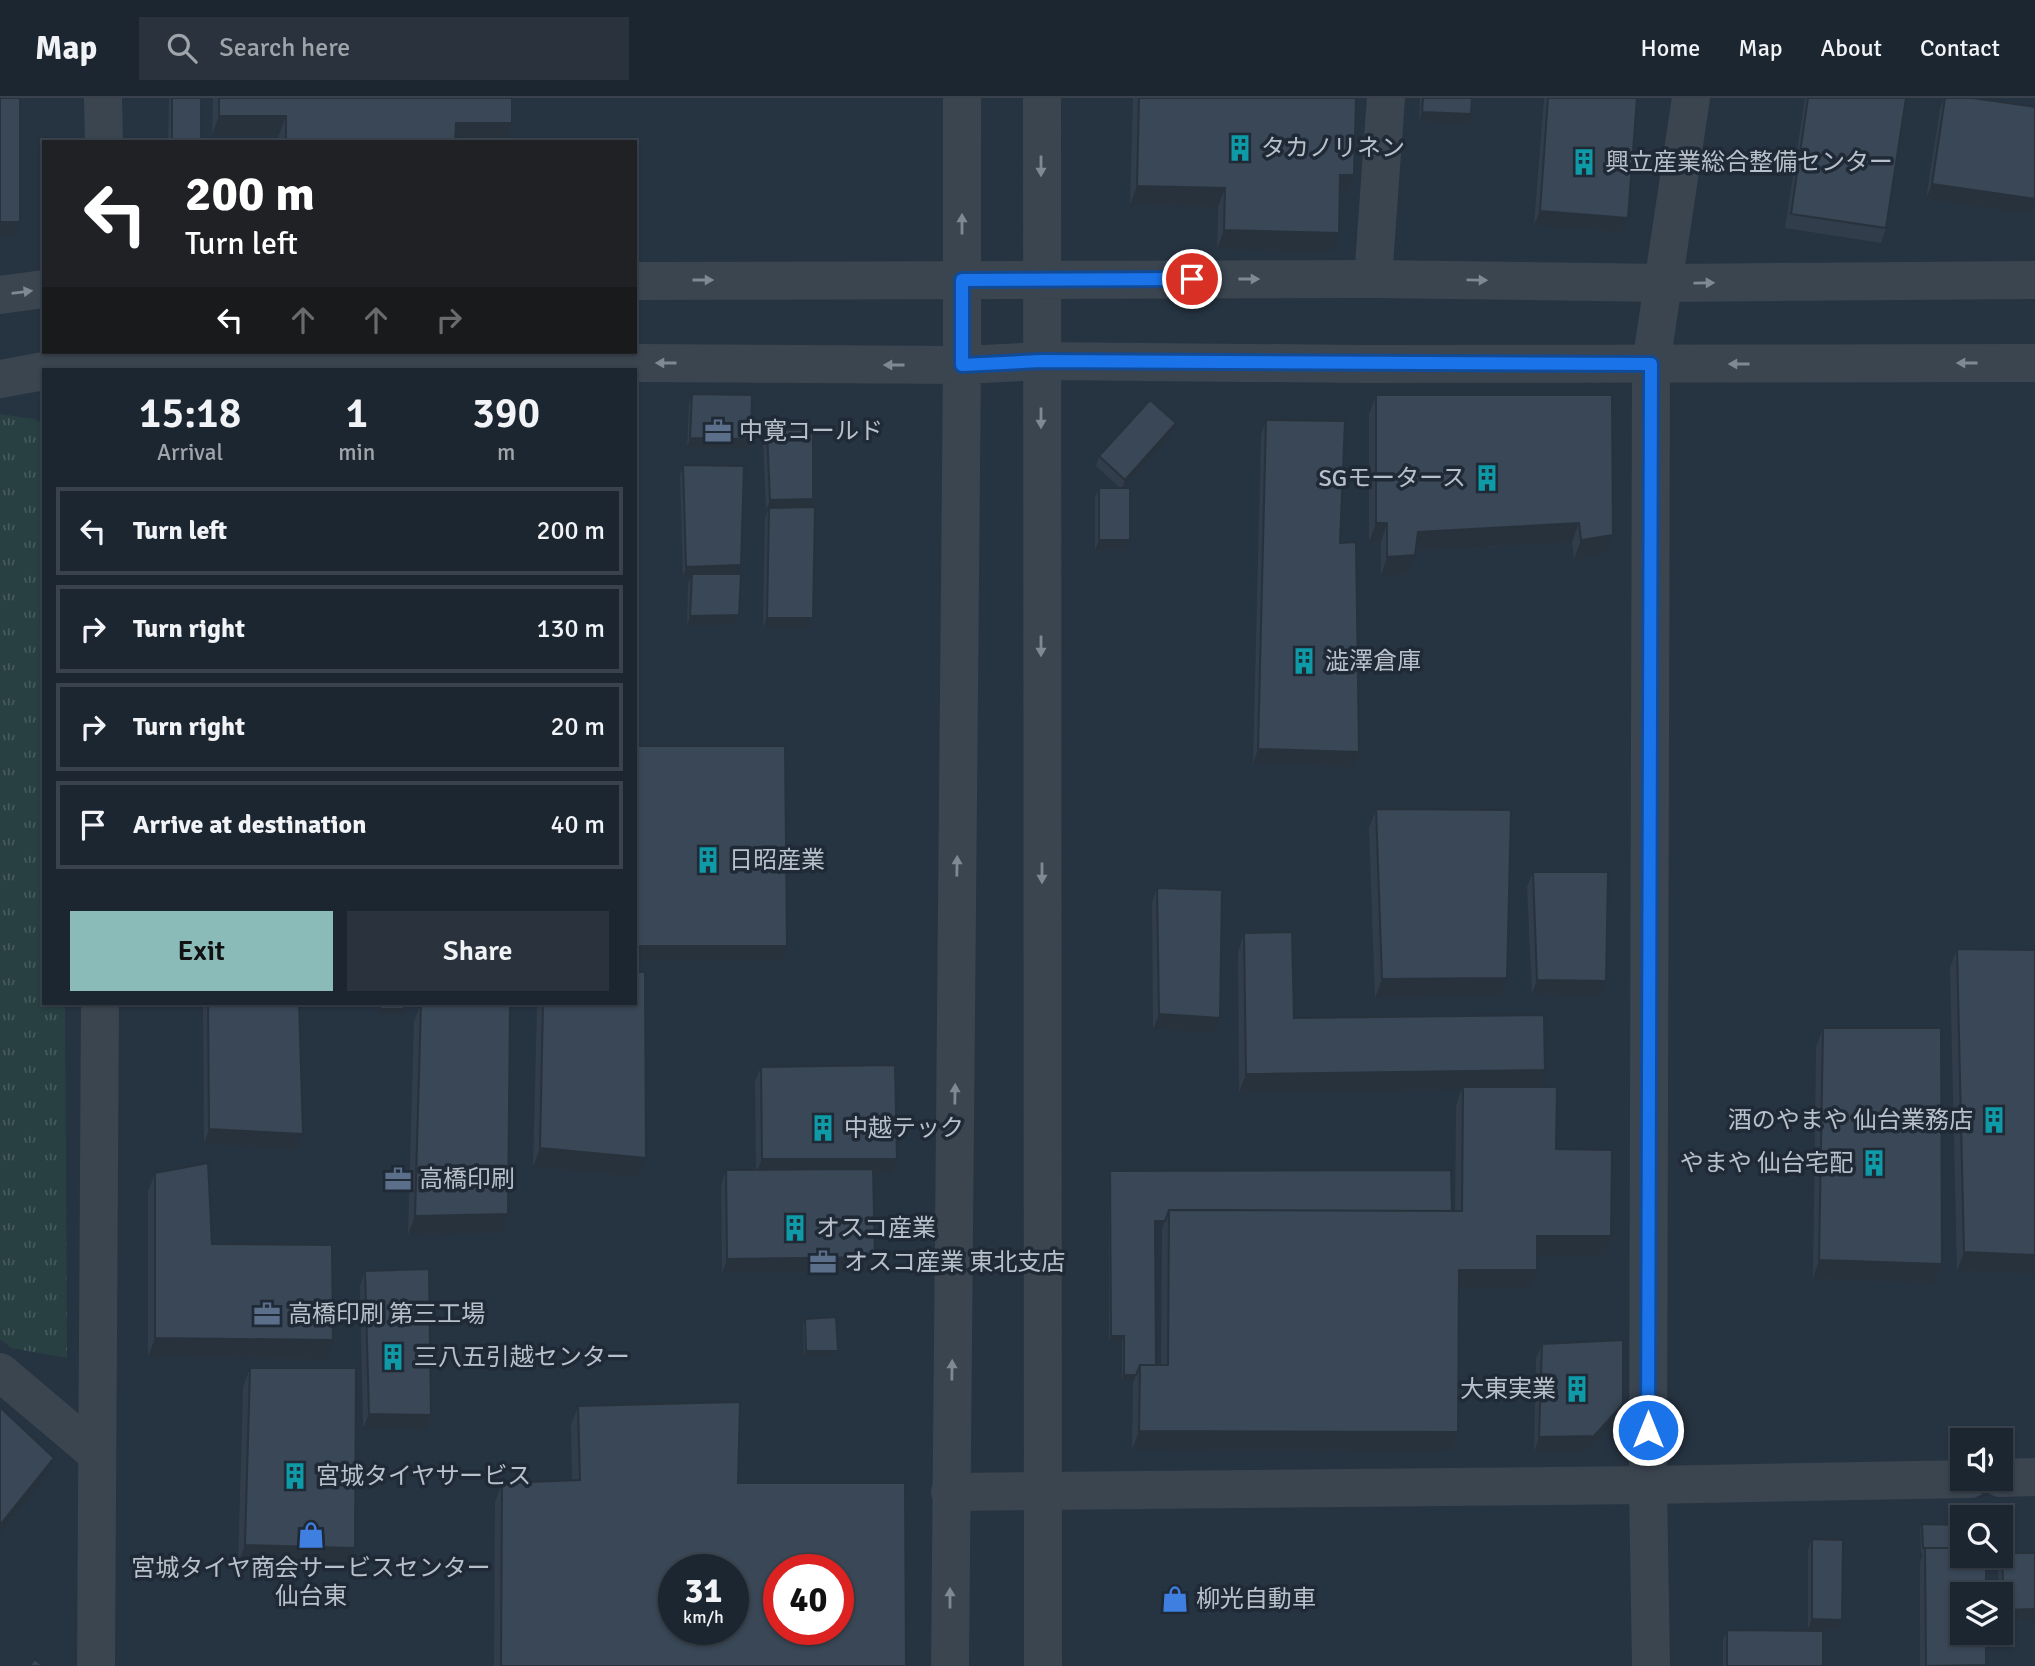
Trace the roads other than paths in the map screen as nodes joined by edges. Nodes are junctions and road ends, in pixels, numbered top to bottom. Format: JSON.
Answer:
{"nodes":[{"id":1,"x":103,"y":98,"type":"edge"},
{"id":2,"x":962,"y":98,"type":"edge"},
{"id":3,"x":1042,"y":98,"type":"edge"},
{"id":4,"x":1386,"y":98,"type":"edge"},
{"id":5,"x":1691,"y":98,"type":"edge"},
{"id":6,"x":104,"y":140,"type":"edge"},
{"id":7,"x":1373,"y":279,"type":"junction"},
{"id":8,"x":962,"y":280,"type":"junction"},
{"id":9,"x":1041,"y":280,"type":"junction"},
{"id":10,"x":2035,"y":280,"type":"edge"},
{"id":11,"x":637,"y":281,"type":"edge"},
{"id":12,"x":1664,"y":283,"type":"junction"},
{"id":13,"x":42,"y":289,"type":"edge"},
{"id":14,"x":0,"y":295,"type":"edge"},
{"id":15,"x":104,"y":360,"type":"edge"},
{"id":16,"x":1041,"y":361,"type":"junction"},
{"id":17,"x":2035,"y":363,"type":"edge"},
{"id":18,"x":1651,"y":364,"type":"junction"},
{"id":19,"x":962,"y":365,"type":"junction"},
{"id":20,"x":60,"y":368,"type":"edge"},
{"id":21,"x":42,"y":371,"type":"edge"},
{"id":22,"x":0,"y":379,"type":"edge"},
{"id":23,"x":100,"y":1005,"type":"edge"},
{"id":24,"x":0,"y":1371,"type":"edge"},
{"id":25,"x":97,"y":1454,"type":"junction"},
{"id":26,"x":2013,"y":1478,"type":"edge"},
{"id":27,"x":2035,"y":1478,"type":"edge"},
{"id":28,"x":1950,"y":1479,"type":"edge"},
{"id":29,"x":1648,"y":1485,"type":"junction"},
{"id":30,"x":950,"y":1492,"type":"junction"},
{"id":31,"x":1043,"y":1492,"type":"junction"},
{"id":32,"x":96,"y":1666,"type":"edge"},
{"id":33,"x":950,"y":1666,"type":"edge"},
{"id":34,"x":1043,"y":1666,"type":"edge"},
{"id":35,"x":1651,"y":1666,"type":"edge"}],
"edges":[{"from":1,"to":6,"type":"street"},
{"from":8,"to":2,"type":"street","one_way":true},
{"from":3,"to":9,"type":"street","one_way":true},
{"from":4,"to":7,"type":"street"},
{"from":5,"to":12,"type":"street"},
{"from":9,"to":7,"type":"street","one_way":true},
{"from":7,"to":12,"type":"street","one_way":true},
{"from":8,"to":9,"type":"street"},
{"from":11,"to":8,"type":"street","one_way":true},
{"from":8,"to":19,"type":"street"},
{"from":9,"to":16,"type":"street"},
{"from":12,"to":10,"type":"street","one_way":true},
{"from":12,"to":18,"type":"street"},
{"from":14,"to":13,"type":"street","one_way":true},
{"from":19,"to":15,"type":"street","one_way":true},
{"from":15,"to":20,"type":"street"},
{"from":16,"to":18,"type":"street"},
{"from":16,"to":19,"type":"street"},
{"from":16,"to":31,"type":"street","one_way":true},
{"from":17,"to":18,"type":"street","one_way":true},
{"from":18,"to":29,"type":"street"},
{"from":30,"to":19,"type":"street","one_way":true},
{"from":21,"to":22,"type":"street"},
{"from":23,"to":25,"type":"street"},
{"from":24,"to":25,"type":"street"},
{"from":25,"to":32,"type":"street"},
{"from":26,"to":27,"type":"street"},
{"from":28,"to":29,"type":"street"},
{"from":29,"to":31,"type":"street"},
{"from":29,"to":35,"type":"street"},
{"from":30,"to":31,"type":"street"},
{"from":33,"to":30,"type":"street","one_way":true},
{"from":31,"to":34,"type":"street"}]}
